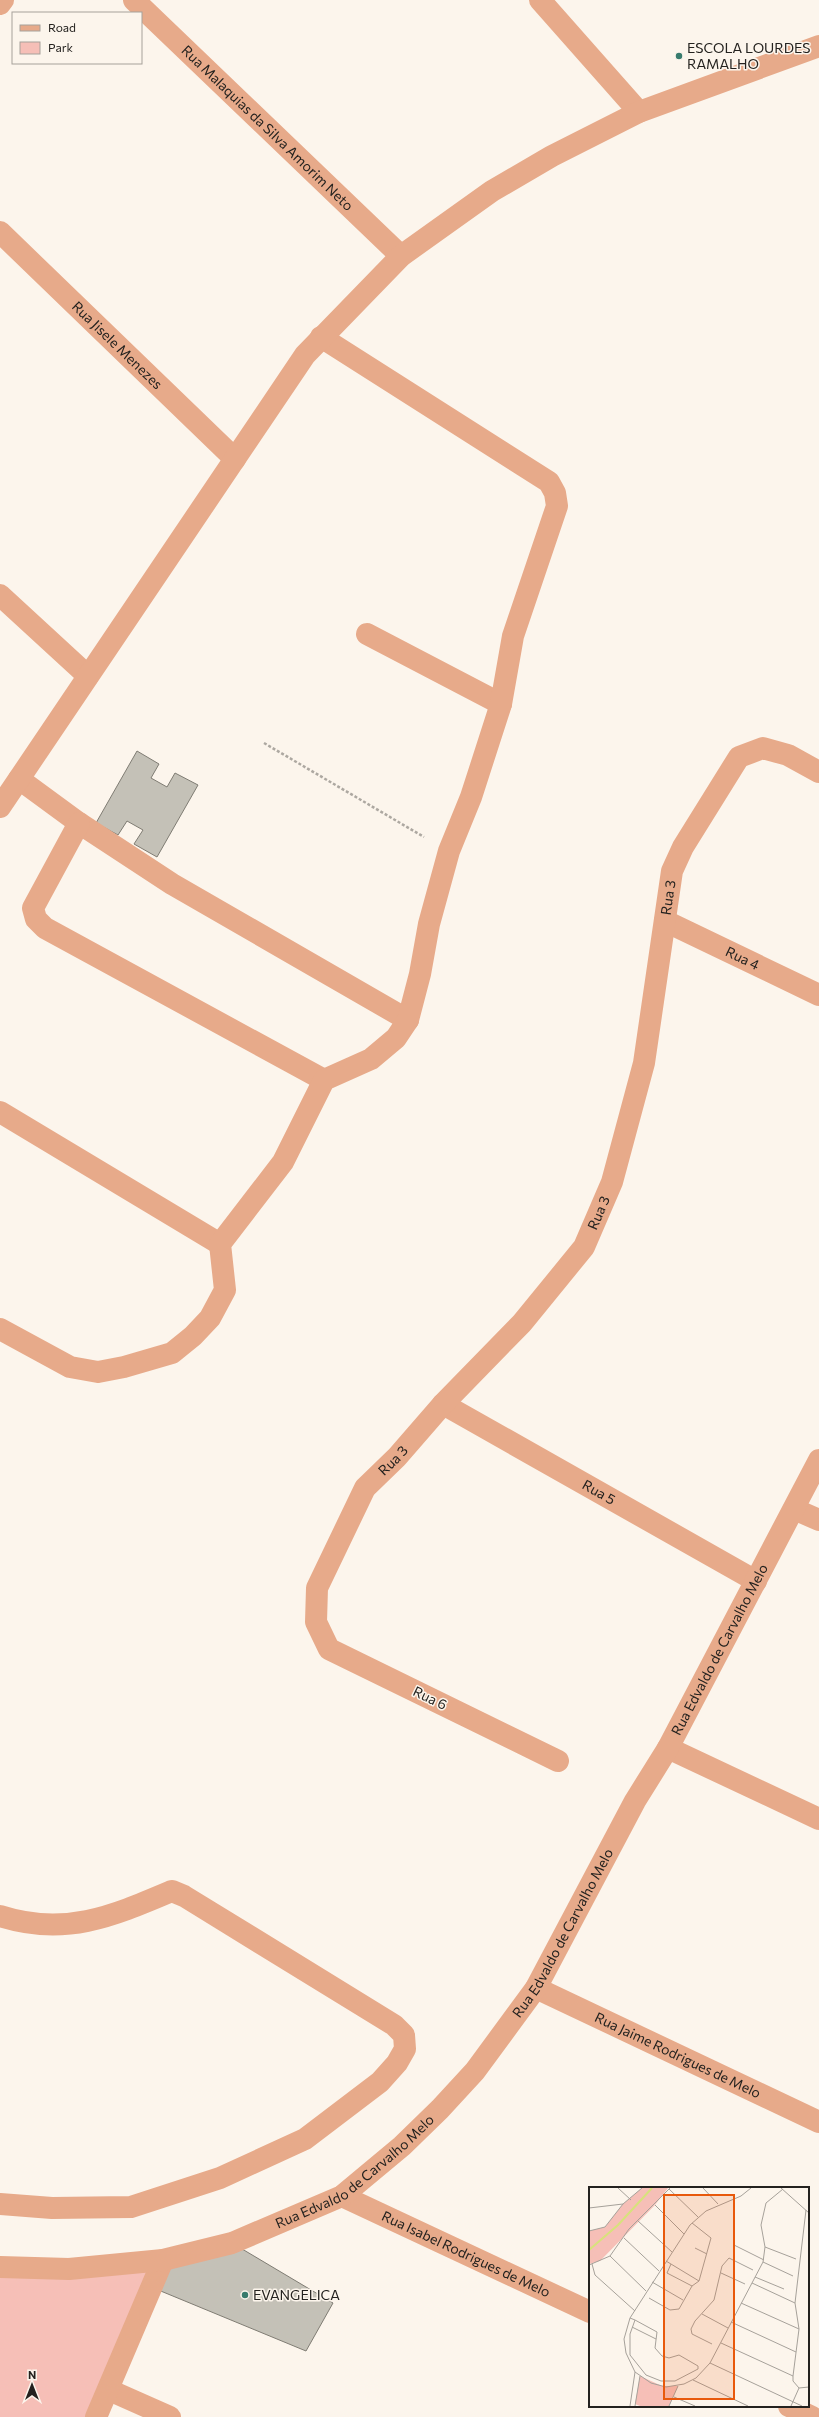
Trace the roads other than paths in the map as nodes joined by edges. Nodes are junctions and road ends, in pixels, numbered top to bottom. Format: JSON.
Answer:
{"nodes":[{"id":1,"x":3,"y":0,"type":"edge"},
{"id":2,"x":134,"y":0,"type":"edge"},
{"id":3,"x":540,"y":0,"type":"edge"},
{"id":4,"x":0,"y":4,"type":"edge"},
{"id":5,"x":819,"y":46,"type":"edge"},
{"id":6,"x":639,"y":112,"type":"junction"},
{"id":7,"x":0,"y":232,"type":"edge"},
{"id":8,"x":401,"y":256,"type":"junction"},
{"id":9,"x":321,"y":337,"type":"junction"},
{"id":10,"x":234,"y":459,"type":"junction"},
{"id":11,"x":0,"y":595,"type":"edge"},
{"id":12,"x":367,"y":634,"type":"dead end"},
{"id":13,"x":88,"y":676,"type":"junction"},
{"id":14,"x":501,"y":704,"type":"junction"},
{"id":15,"x":819,"y":772,"type":"edge"},
{"id":16,"x":19,"y":779,"type":"junction"},
{"id":17,"x":0,"y":807,"type":"edge"},
{"id":18,"x":79,"y":823,"type":"junction"},
{"id":19,"x":665,"y":920,"type":"junction"},
{"id":20,"x":819,"y":996,"type":"edge"},
{"id":21,"x":408,"y":1020,"type":"junction"},
{"id":22,"x":324,"y":1080,"type":"junction"},
{"id":23,"x":0,"y":1112,"type":"edge"},
{"id":24,"x":220,"y":1244,"type":"junction"},
{"id":25,"x":0,"y":1328,"type":"edge"},
{"id":26,"x":443,"y":1404,"type":"junction"},
{"id":27,"x":819,"y":1460,"type":"edge"},
{"id":28,"x":794,"y":1509,"type":"junction"},
{"id":29,"x":819,"y":1520,"type":"edge"},
{"id":30,"x":756,"y":1581,"type":"junction"},
{"id":31,"x":316,"y":1622,"type":"joint"},
{"id":32,"x":668,"y":1748,"type":"junction"},
{"id":33,"x":558,"y":1761,"type":"dead end"},
{"id":34,"x":819,"y":1819,"type":"edge"},
{"id":35,"x":0,"y":1916,"type":"edge"},
{"id":36,"x":536,"y":1988,"type":"junction"},
{"id":37,"x":819,"y":2122,"type":"edge"},
{"id":38,"x":342,"y":2196,"type":"junction"},
{"id":39,"x":0,"y":2204,"type":"edge"},
{"id":40,"x":163,"y":2260,"type":"junction"},
{"id":41,"x":0,"y":2267,"type":"edge"},
{"id":42,"x":589,"y":2312,"type":"edge"},
{"id":43,"x":109,"y":2390,"type":"junction"},
{"id":44,"x":791,"y":2407,"type":"edge"},
{"id":45,"x":96,"y":2417,"type":"edge"},
{"id":46,"x":170,"y":2417,"type":"edge"},
{"id":47,"x":812,"y":2417,"type":"edge"}],
"edges":[{"from":1,"to":4,"type":"street"},
{"from":2,"to":8,"type":"street","name":"Rua Malaquias da Silva Amorim Neto"},
{"from":3,"to":6,"type":"street"},
{"from":5,"to":6,"type":"street"},
{"from":6,"to":8,"type":"street"},
{"from":7,"to":10,"type":"street","name":"Rua Jisele Menezes"},
{"from":8,"to":9,"type":"street"},
{"from":9,"to":10,"type":"street"},
{"from":9,"to":14,"type":"street"},
{"from":10,"to":13,"type":"street"},
{"from":11,"to":13,"type":"street"},
{"from":12,"to":14,"type":"street"},
{"from":13,"to":16,"type":"street"},
{"from":14,"to":21,"type":"street"},
{"from":15,"to":19,"type":"street","name":"Rua 3"},
{"from":16,"to":17,"type":"street"},
{"from":16,"to":18,"type":"street"},
{"from":18,"to":21,"type":"street"},
{"from":18,"to":22,"type":"street"},
{"from":19,"to":20,"type":"street","name":"Rua 4"},
{"from":19,"to":26,"type":"street","name":"Rua 3"},
{"from":21,"to":22,"type":"street"},
{"from":22,"to":24,"type":"street"},
{"from":23,"to":24,"type":"street"},
{"from":24,"to":25,"type":"street"},
{"from":26,"to":30,"type":"street","name":"Rua 5"},
{"from":26,"to":31,"type":"street","name":"Rua 3"},
{"from":27,"to":28,"type":"street","name":"Rua Edvaldo de Carvalho Melo"},
{"from":28,"to":29,"type":"street"},
{"from":28,"to":30,"type":"street","name":"Rua Edvaldo de Carvalho Melo"},
{"from":30,"to":32,"type":"street","name":"Rua Edvaldo de Carvalho Melo"},
{"from":31,"to":33,"type":"street","name":"Rua 6"},
{"from":32,"to":34,"type":"street"},
{"from":32,"to":36,"type":"street","name":"Rua Edvaldo de Carvalho Melo"},
{"from":35,"to":39,"type":"street"},
{"from":36,"to":37,"type":"street","name":"Rua Jaime Rodrigues de Melo"},
{"from":36,"to":38,"type":"street","name":"Rua Edvaldo de Carvalho Melo"},
{"from":38,"to":40,"type":"street","name":"Rua Edvaldo de Carvalho Melo"},
{"from":38,"to":42,"type":"street","name":"Rua Isabel Rodrigues de Melo"},
{"from":40,"to":41,"type":"street","name":"Rua Edvaldo de Carvalho Melo"},
{"from":40,"to":43,"type":"street"},
{"from":43,"to":45,"type":"street"},
{"from":43,"to":46,"type":"street"},
{"from":44,"to":47,"type":"street"}]}
